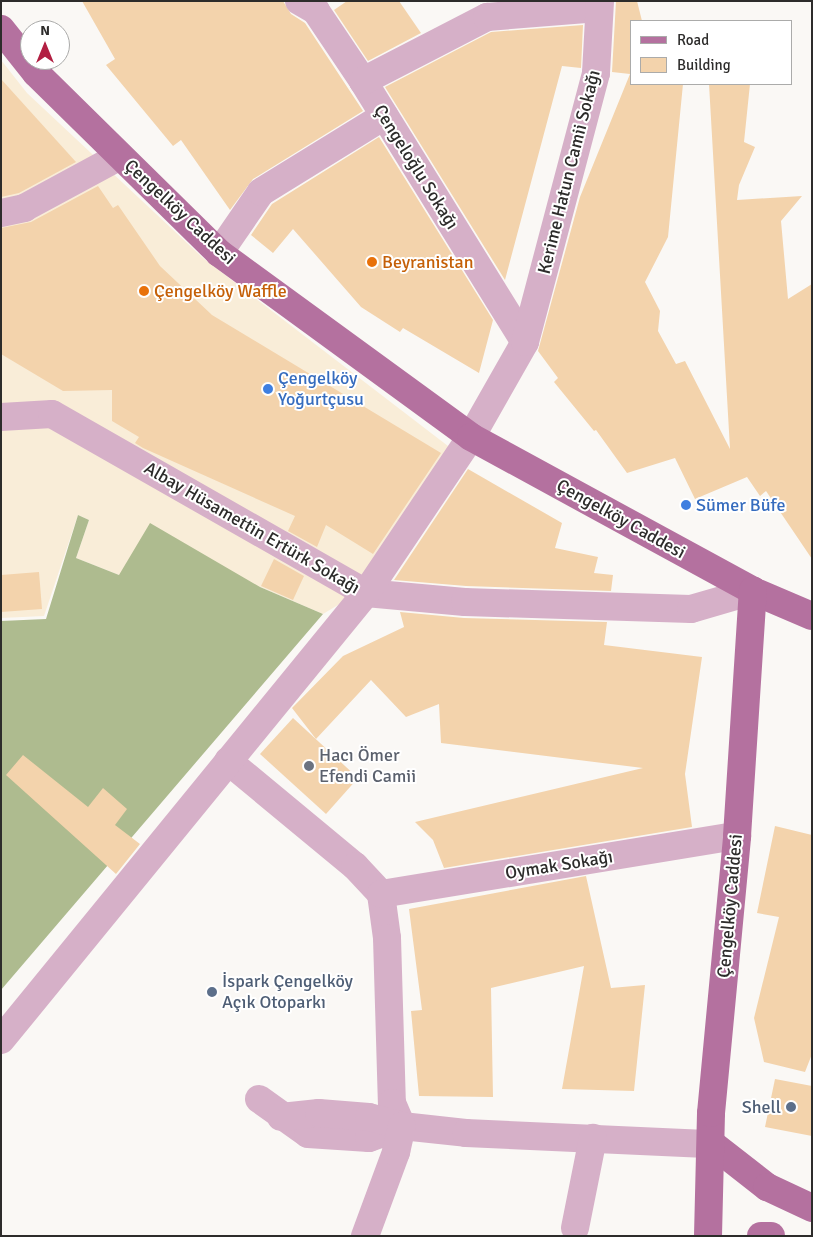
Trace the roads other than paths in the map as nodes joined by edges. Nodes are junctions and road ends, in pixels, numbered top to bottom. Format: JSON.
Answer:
{"nodes":[{"id":1,"x":299,"y":1,"type":"edge"},
{"id":2,"x":600,"y":4,"type":"edge"},
{"id":3,"x":1,"y":29,"type":"edge"},
{"id":4,"x":363,"y":81,"type":"junction"},
{"id":5,"x":384,"y":116,"type":"junction"},
{"id":6,"x":120,"y":156,"type":"junction"},
{"id":7,"x":1,"y":212,"type":"edge"},
{"id":8,"x":218,"y":253,"type":"junction"},
{"id":9,"x":525,"y":342,"type":"junction"},
{"id":10,"x":1,"y":416,"type":"edge"},
{"id":11,"x":471,"y":437,"type":"junction"},
{"id":12,"x":753,"y":591,"type":"junction"},
{"id":13,"x":366,"y":594,"type":"junction"},
{"id":14,"x":812,"y":616,"type":"edge"},
{"id":15,"x":228,"y":761,"type":"junction"},
{"id":16,"x":736,"y":836,"type":"junction"},
{"id":17,"x":381,"y":894,"type":"junction"},
{"id":18,"x":1,"y":1040,"type":"edge"},
{"id":19,"x":260,"y":1099,"type":"dead end"},
{"id":20,"x":402,"y":1126,"type":"junction"},
{"id":21,"x":593,"y":1138,"type":"junction"},
{"id":22,"x":712,"y":1144,"type":"junction"},
{"id":23,"x":812,"y":1208,"type":"edge"},
{"id":24,"x":575,"y":1228,"type":"dead end"},
{"id":25,"x":365,"y":1236,"type":"edge"},
{"id":26,"x":708,"y":1236,"type":"edge"},
{"id":27,"x":761,"y":1236,"type":"edge"},
{"id":28,"x":771,"y":1236,"type":"edge"}],
"edges":[{"from":1,"to":4,"type":"street","name":"Çengeloğlu Sokağı"},
{"from":2,"to":4,"type":"street"},
{"from":2,"to":9,"type":"street","name":"Kerime Hatun Camii Sokağı"},
{"from":3,"to":6,"type":"main road","name":"Çengelköy Caddesi"},
{"from":4,"to":5,"type":"street","name":"Çengeloğlu Sokağı"},
{"from":5,"to":8,"type":"street"},
{"from":5,"to":9,"type":"street","name":"Çengeloğlu Sokağı"},
{"from":6,"to":7,"type":"street"},
{"from":6,"to":8,"type":"main road","name":"Çengelköy Caddesi"},
{"from":8,"to":11,"type":"main road","name":"Çengelköy Caddesi"},
{"from":9,"to":11,"type":"street","name":"Kerime Hatun Camii Sokağı"},
{"from":10,"to":13,"type":"street","name":"Albay Hüsamettin Ertürk Sokağı"},
{"from":11,"to":12,"type":"main road","name":"Çengelköy Caddesi"},
{"from":11,"to":13,"type":"street","name":"Kerime Hatun Camii Sokağı"},
{"from":12,"to":13,"type":"street","name":"Albay Hüsamettin Ertürk Sokağı"},
{"from":12,"to":14,"type":"main road"},
{"from":12,"to":16,"type":"main road","name":"Çengelköy Caddesi"},
{"from":13,"to":15,"type":"street","name":"Kerime Hatun Camii Sokağı"},
{"from":15,"to":17,"type":"street"},
{"from":15,"to":18,"type":"street","name":"Kerime Hatun Camii Sokağı"},
{"from":16,"to":17,"type":"street","name":"Oymak Sokağı"},
{"from":16,"to":22,"type":"main road","name":"Çengelköy Caddesi"},
{"from":17,"to":20,"type":"street"},
{"from":19,"to":20,"type":"street"},
{"from":20,"to":21,"type":"street"},
{"from":20,"to":25,"type":"street"},
{"from":21,"to":22,"type":"street"},
{"from":21,"to":24,"type":"street"},
{"from":22,"to":23,"type":"main road"},
{"from":22,"to":26,"type":"main road","name":"Çengelköy Caddesi"},
{"from":27,"to":28,"type":"main road"}]}
